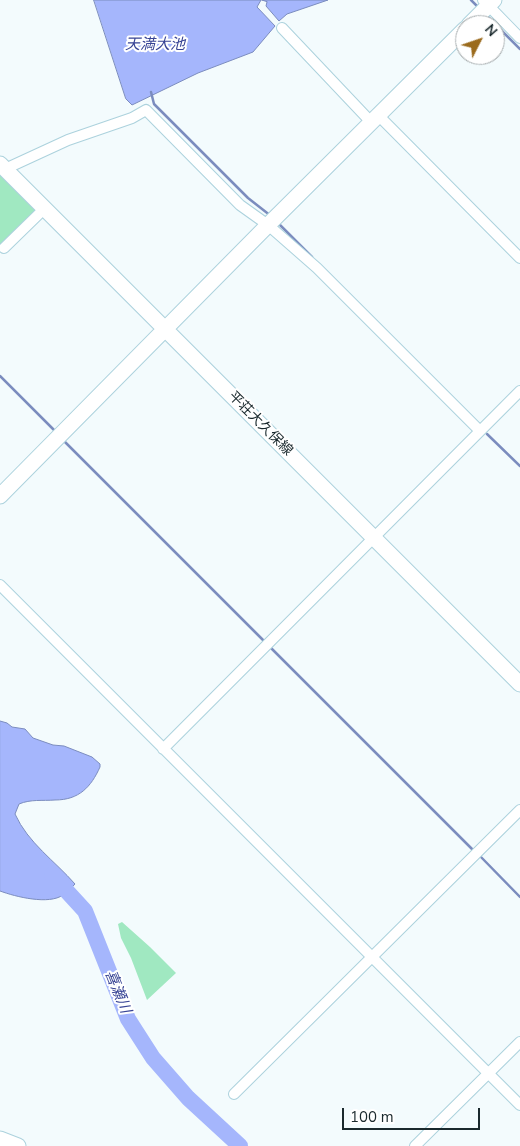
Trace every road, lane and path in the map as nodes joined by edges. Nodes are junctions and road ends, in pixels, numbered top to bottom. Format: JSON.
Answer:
{"nodes":[{"id":1,"x":488,"y":2,"type":"edge"},
{"id":2,"x":477,"y":15,"type":"edge"},
{"id":3,"x":282,"y":28,"type":"dead end"},
{"id":4,"x":520,"y":38,"type":"edge"},
{"id":5,"x":455,"y":39,"type":"edge"},
{"id":6,"x":375,"y":118,"type":"junction"},
{"id":7,"x":2,"y":166,"type":"edge"},
{"id":8,"x":44,"y":209,"type":"junction"},
{"id":9,"x":268,"y":225,"type":"junction"},
{"id":10,"x":4,"y":248,"type":"dead end"},
{"id":11,"x":520,"y":258,"type":"edge"},
{"id":12,"x":166,"y":329,"type":"junction"},
{"id":13,"x":520,"y":391,"type":"edge"},
{"id":14,"x":480,"y":431,"type":"junction"},
{"id":15,"x":0,"y":496,"type":"edge"},
{"id":16,"x":374,"y":539,"type":"junction"},
{"id":17,"x":0,"y":585,"type":"edge"},
{"id":18,"x":520,"y":684,"type":"edge"},
{"id":19,"x":163,"y":749,"type":"junction"},
{"id":20,"x":520,"y":810,"type":"edge"},
{"id":21,"x":372,"y":958,"type":"junction"},
{"id":22,"x":520,"y":1042,"type":"edge"},
{"id":23,"x":488,"y":1074,"type":"junction"},
{"id":24,"x":234,"y":1094,"type":"dead end"},
{"id":25,"x":520,"y":1105,"type":"edge"},
{"id":26,"x":0,"y":1140,"type":"edge"},
{"id":27,"x":18,"y":1146,"type":"edge"},
{"id":28,"x":415,"y":1146,"type":"edge"}],
"edges":[{"from":1,"to":2,"type":"main road"},
{"from":1,"to":4,"type":"street"},
{"from":3,"to":6,"type":"street"},
{"from":5,"to":6,"type":"main road"},
{"from":6,"to":9,"type":"main road"},
{"from":6,"to":11,"type":"street"},
{"from":7,"to":8,"type":"main road","name":"平荘大久保線"},
{"from":7,"to":9,"type":"street"},
{"from":8,"to":10,"type":"street"},
{"from":8,"to":12,"type":"main road","name":"平荘大久保線"},
{"from":9,"to":12,"type":"main road"},
{"from":9,"to":14,"type":"street"},
{"from":12,"to":15,"type":"main road"},
{"from":12,"to":16,"type":"main road","name":"平荘大久保線"},
{"from":13,"to":14,"type":"street"},
{"from":14,"to":16,"type":"street"},
{"from":16,"to":18,"type":"main road","name":"平荘大久保線"},
{"from":16,"to":19,"type":"street"},
{"from":17,"to":19,"type":"street"},
{"from":19,"to":21,"type":"street"},
{"from":20,"to":21,"type":"street"},
{"from":21,"to":23,"type":"street"},
{"from":21,"to":24,"type":"street"},
{"from":22,"to":23,"type":"street"},
{"from":23,"to":25,"type":"street"},
{"from":23,"to":28,"type":"street"},
{"from":26,"to":27,"type":"main road"}]}
